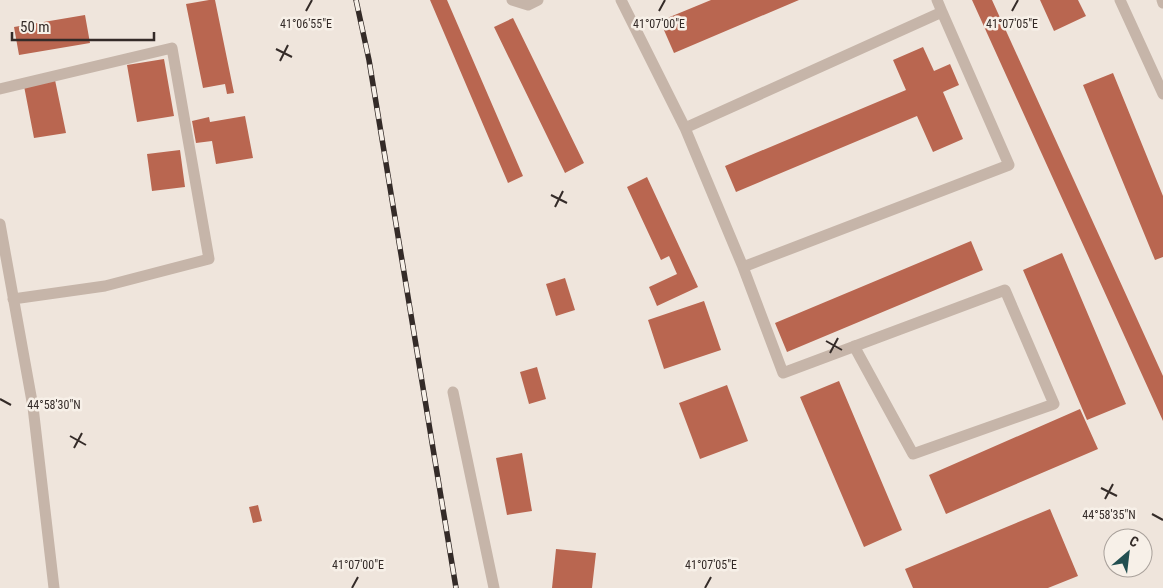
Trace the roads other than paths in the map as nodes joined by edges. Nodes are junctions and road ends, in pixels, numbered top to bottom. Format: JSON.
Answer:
{"nodes":[{"id":1,"x":512,"y":0,"type":"edge"},
{"id":2,"x":538,"y":0,"type":"edge"},
{"id":3,"x":622,"y":0,"type":"edge"},
{"id":4,"x":937,"y":0,"type":"edge"},
{"id":5,"x":1120,"y":0,"type":"edge"},
{"id":6,"x":942,"y":12,"type":"junction"},
{"id":7,"x":0,"y":88,"type":"edge"},
{"id":8,"x":1163,"y":94,"type":"edge"},
{"id":9,"x":685,"y":128,"type":"junction"},
{"id":10,"x":0,"y":224,"type":"edge"},
{"id":11,"x":743,"y":267,"type":"junction"},
{"id":12,"x":14,"y":298,"type":"junction"},
{"id":13,"x":854,"y":346,"type":"junction"},
{"id":14,"x":453,"y":392,"type":"dead end"},
{"id":15,"x":54,"y":588,"type":"edge"},
{"id":16,"x":494,"y":588,"type":"edge"}],
"edges":[{"from":1,"to":2,"type":"lane"},
{"from":3,"to":9,"type":"lane"},
{"from":4,"to":6,"type":"lane"},
{"from":5,"to":8,"type":"lane"},
{"from":6,"to":9,"type":"lane"},
{"from":6,"to":11,"type":"lane"},
{"from":7,"to":12,"type":"lane"},
{"from":9,"to":11,"type":"lane"},
{"from":10,"to":12,"type":"lane"},
{"from":11,"to":13,"type":"lane"},
{"from":12,"to":15,"type":"lane"},
{"from":13,"to":13,"type":"lane"},
{"from":14,"to":16,"type":"lane"}]}
